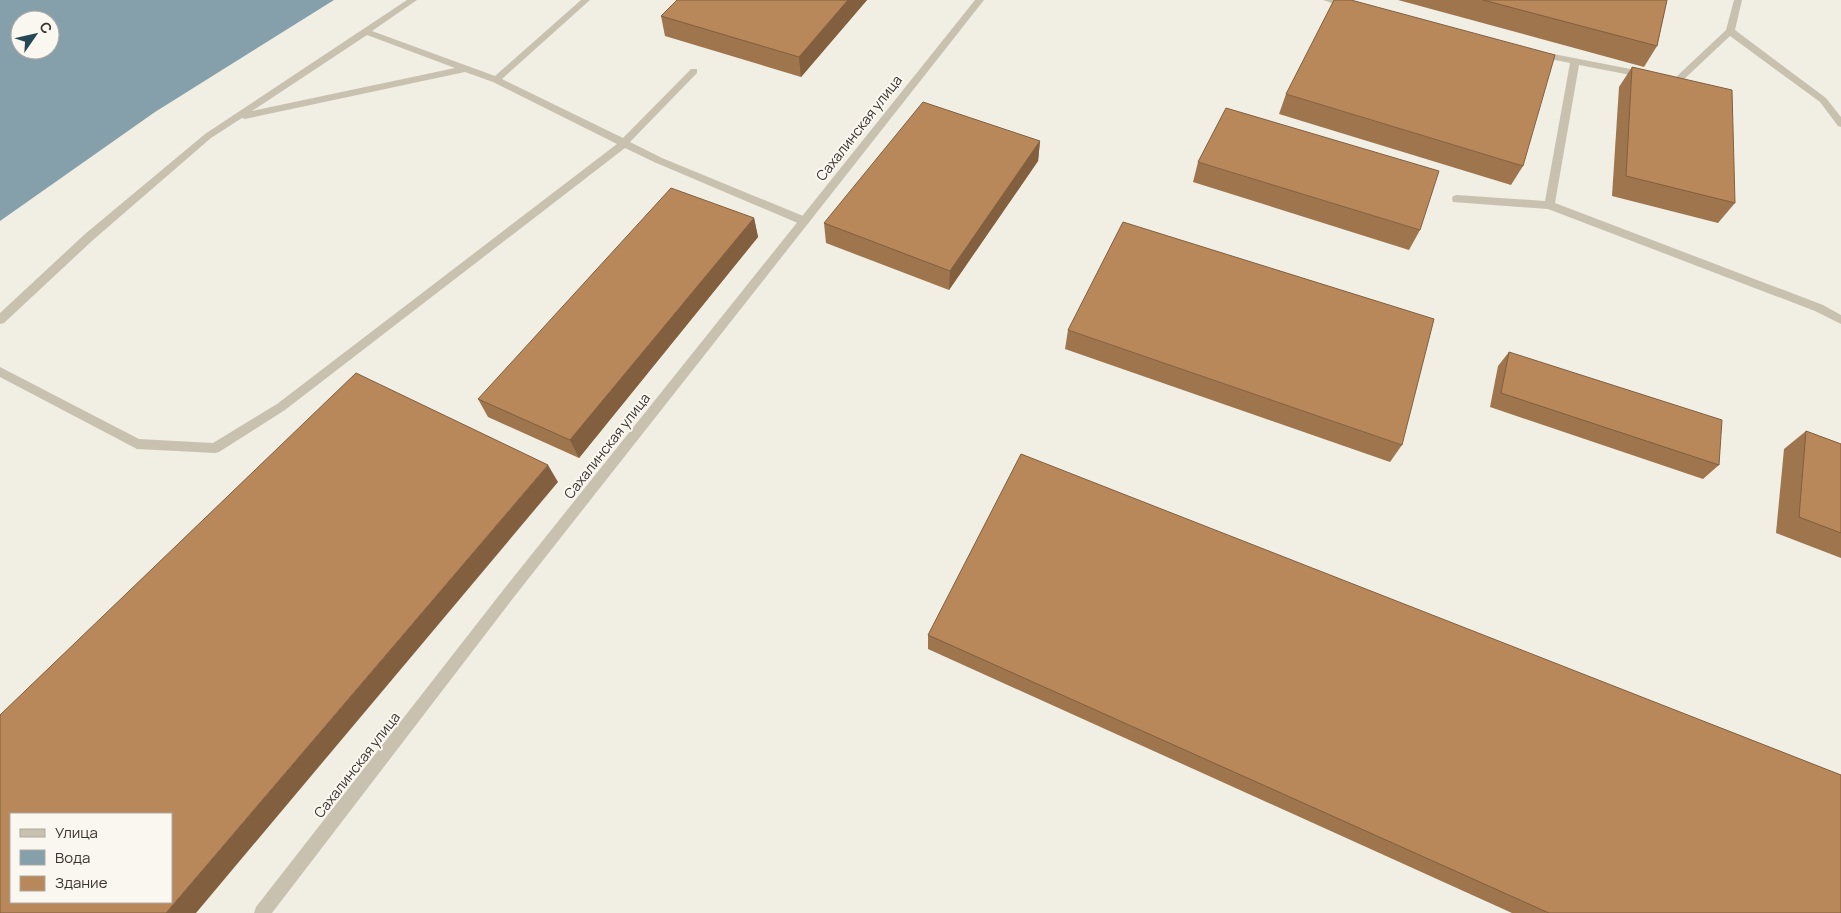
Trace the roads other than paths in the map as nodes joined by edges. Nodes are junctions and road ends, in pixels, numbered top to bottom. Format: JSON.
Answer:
{"nodes":[{"id":1,"x":413,"y":0,"type":"edge"},
{"id":2,"x":586,"y":0,"type":"edge"},
{"id":3,"x":980,"y":0,"type":"edge"},
{"id":4,"x":1327,"y":0,"type":"edge"},
{"id":5,"x":1738,"y":0,"type":"edge"},
{"id":6,"x":1355,"y":7,"type":"edge"},
{"id":7,"x":1730,"y":31,"type":"junction"},
{"id":8,"x":368,"y":32,"type":"junction"},
{"id":9,"x":1525,"y":51,"type":"edge"},
{"id":10,"x":1575,"y":62,"type":"junction"},
{"id":11,"x":465,"y":69,"type":"junction"},
{"id":12,"x":694,"y":71,"type":"dead end"},
{"id":13,"x":496,"y":80,"type":"junction"},
{"id":14,"x":237,"y":117,"type":"junction"},
{"id":15,"x":1841,"y":124,"type":"edge"},
{"id":16,"x":624,"y":143,"type":"junction"},
{"id":17,"x":1457,"y":200,"type":"dead end"},
{"id":18,"x":1549,"y":204,"type":"junction"},
{"id":19,"x":804,"y":221,"type":"junction"},
{"id":20,"x":0,"y":320,"type":"edge"},
{"id":21,"x":1841,"y":320,"type":"edge"},
{"id":22,"x":0,"y":372,"type":"edge"},
{"id":23,"x":262,"y":913,"type":"edge"}],
"edges":[{"from":1,"to":8,"type":"street"},
{"from":2,"to":13,"type":"street"},
{"from":3,"to":19,"type":"street","name":"Сахалинская улица"},
{"from":4,"to":6,"type":"street"},
{"from":5,"to":7,"type":"street"},
{"from":7,"to":10,"type":"street"},
{"from":7,"to":15,"type":"street"},
{"from":8,"to":11,"type":"street"},
{"from":8,"to":14,"type":"street"},
{"from":9,"to":10,"type":"street"},
{"from":10,"to":18,"type":"street"},
{"from":11,"to":13,"type":"street"},
{"from":11,"to":14,"type":"street"},
{"from":12,"to":16,"type":"street"},
{"from":13,"to":16,"type":"street"},
{"from":14,"to":20,"type":"street"},
{"from":16,"to":19,"type":"street"},
{"from":16,"to":22,"type":"street"},
{"from":17,"to":18,"type":"street"},
{"from":18,"to":21,"type":"street"},
{"from":19,"to":23,"type":"street","name":"Сахалинская улица"}]}
